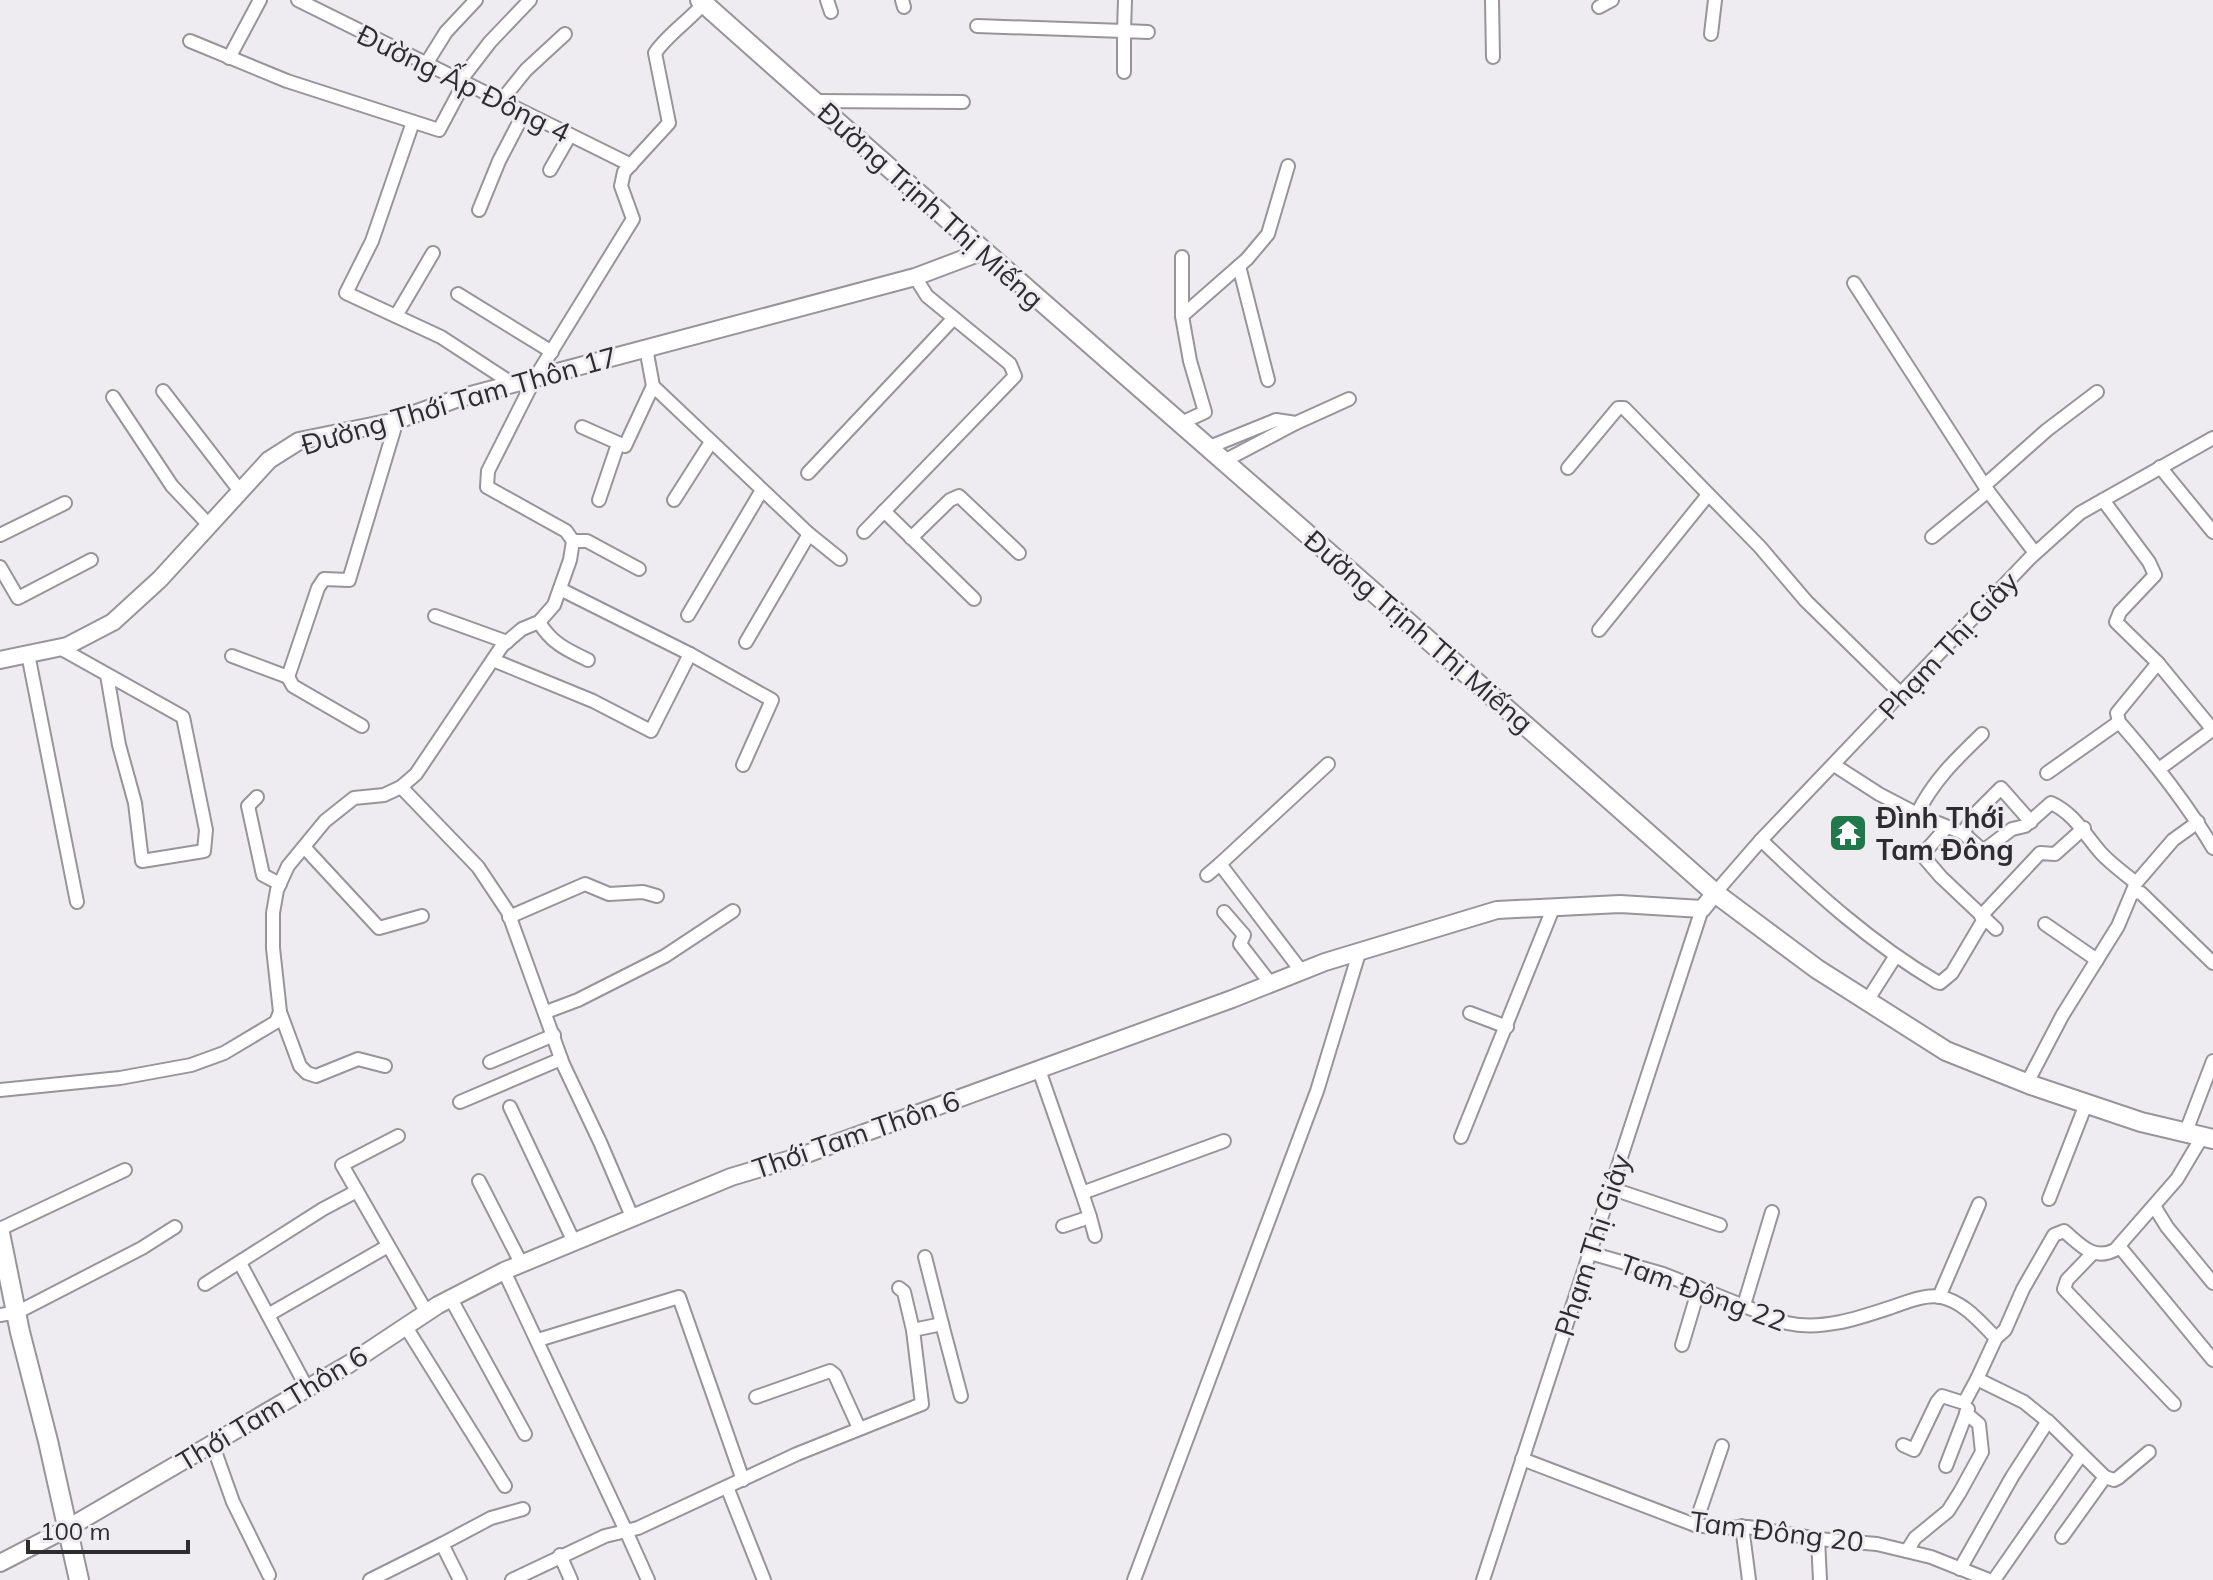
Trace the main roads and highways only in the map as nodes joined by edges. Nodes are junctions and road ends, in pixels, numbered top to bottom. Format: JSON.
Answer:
{"nodes":[{"id":1,"x":702,"y":2,"type":"edge"},
{"id":2,"x":2200,"y":1137,"type":"edge"},
{"id":3,"x":0,"y":1231,"type":"edge"},
{"id":4,"x":9,"y":1314,"type":"edge"},
{"id":5,"x":79,"y":1580,"type":"edge"}],
"edges":[{"from":1,"to":2,"type":"main road","name":"Đường Trịnh Thị Miếng"},
{"from":3,"to":4,"type":"main road"},
{"from":4,"to":5,"type":"main road"}]}
